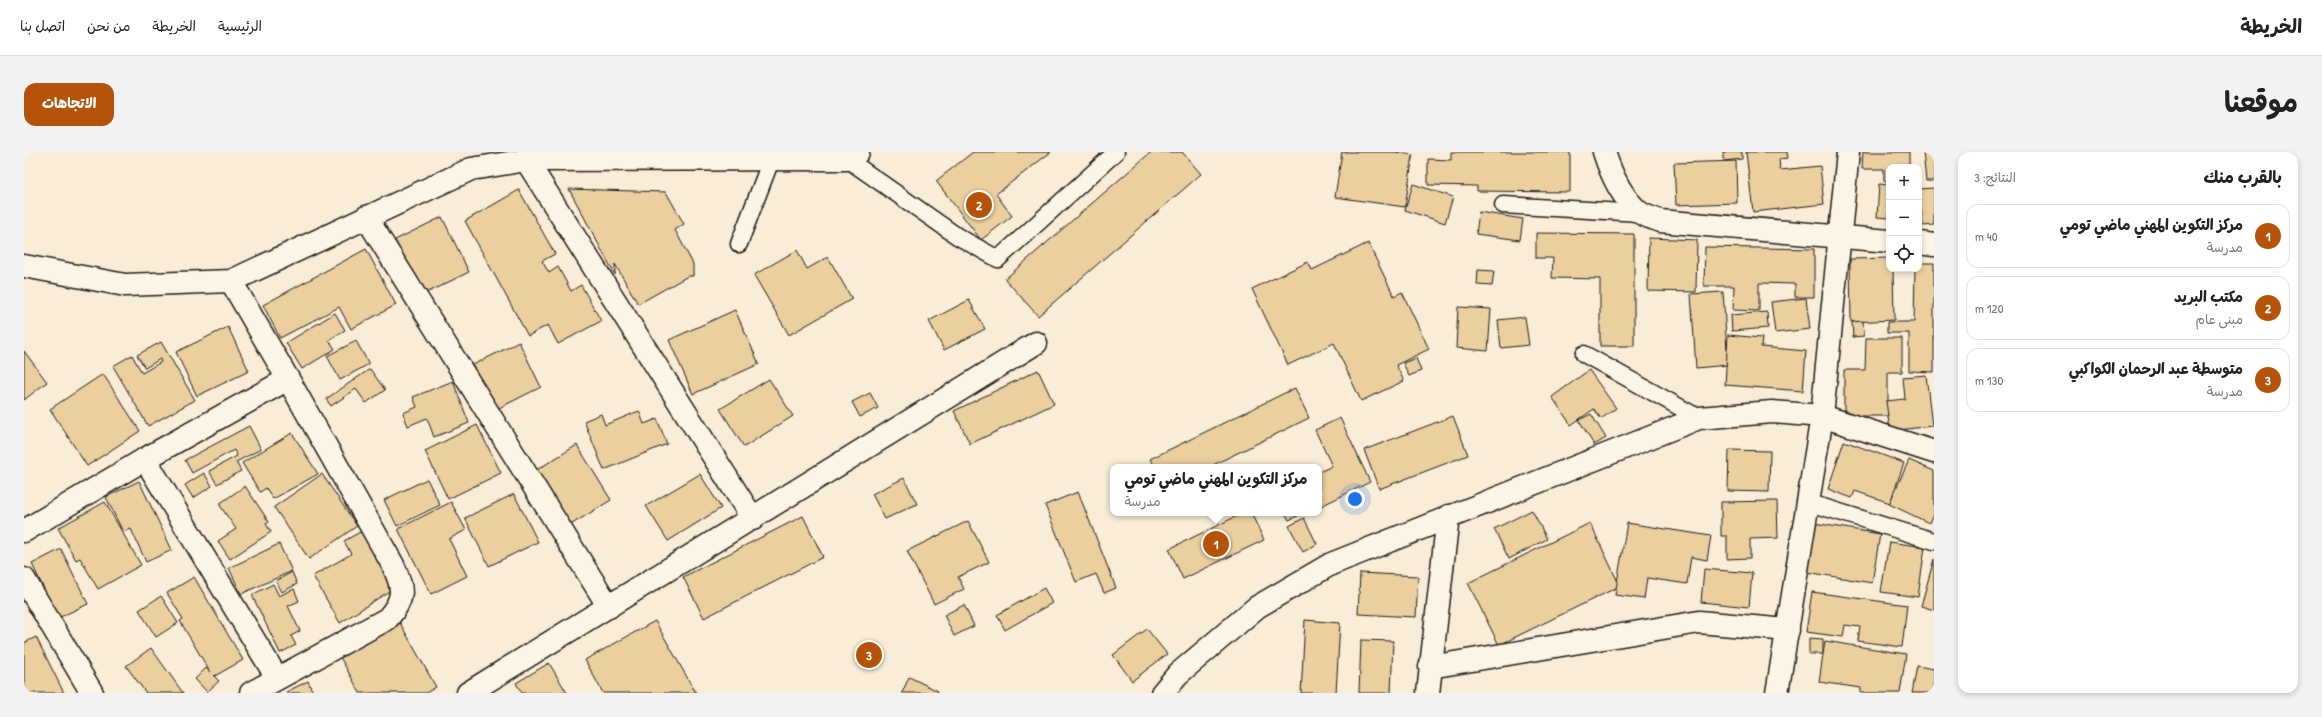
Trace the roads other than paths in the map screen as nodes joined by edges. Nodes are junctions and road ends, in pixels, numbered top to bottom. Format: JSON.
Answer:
{"nodes":[{"id":1,"x":1116,"y":152,"type":"edge"},
{"id":2,"x":1604,"y":152,"type":"edge"},
{"id":3,"x":1848,"y":152,"type":"edge"},
{"id":4,"x":853,"y":156,"type":"edge"},
{"id":5,"x":526,"y":160,"type":"junction"},
{"id":6,"x":771,"y":160,"type":"junction"},
{"id":7,"x":1503,"y":205,"type":"dead end"},
{"id":8,"x":1640,"y":213,"type":"junction"},
{"id":9,"x":366,"y":217,"type":"junction"},
{"id":10,"x":1839,"y":236,"type":"junction"},
{"id":11,"x":1886,"y":240,"type":"edge"},
{"id":12,"x":1922,"y":243,"type":"edge"},
{"id":13,"x":739,"y":244,"type":"dead end"},
{"id":14,"x":1934,"y":245,"type":"edge"},
{"id":15,"x":24,"y":266,"type":"edge"},
{"id":16,"x":230,"y":281,"type":"junction"},
{"id":17,"x":1036,"y":343,"type":"dead end"},
{"id":18,"x":1584,"y":354,"type":"dead end"},
{"id":19,"x":288,"y":379,"type":"junction"},
{"id":20,"x":1822,"y":416,"type":"junction"},
{"id":21,"x":1699,"y":418,"type":"junction"},
{"id":22,"x":1934,"y":452,"type":"edge"},
{"id":23,"x":145,"y":459,"type":"junction"},
{"id":24,"x":1810,"y":503,"type":"junction"},
{"id":25,"x":1448,"y":516,"type":"junction"},
{"id":26,"x":753,"y":519,"type":"junction"},
{"id":27,"x":24,"y":531,"type":"edge"},
{"id":28,"x":1934,"y":541,"type":"edge"},
{"id":29,"x":24,"y":579,"type":"edge"},
{"id":30,"x":609,"y":607,"type":"junction"},
{"id":31,"x":1788,"y":630,"type":"junction"},
{"id":32,"x":1430,"y":668,"type":"junction"},
{"id":33,"x":277,"y":678,"type":"junction"},
{"id":34,"x":1178,"y":684,"type":"edge"},
{"id":35,"x":92,"y":693,"type":"edge"},
{"id":36,"x":252,"y":693,"type":"edge"},
{"id":37,"x":468,"y":693,"type":"edge"},
{"id":38,"x":1162,"y":693,"type":"edge"},
{"id":39,"x":1428,"y":693,"type":"edge"},
{"id":40,"x":1777,"y":693,"type":"edge"}],
"edges":[{"from":1,"to":4,"type":"lane"},
{"from":2,"to":8,"type":"street"},
{"from":3,"to":10,"type":"street"},
{"from":4,"to":6,"type":"street"},
{"from":5,"to":6,"type":"street"},
{"from":5,"to":9,"type":"street"},
{"from":5,"to":26,"type":"street"},
{"from":6,"to":13,"type":"lane"},
{"from":7,"to":8,"type":"lane"},
{"from":8,"to":10,"type":"street"},
{"from":9,"to":16,"type":"street"},
{"from":9,"to":30,"type":"street"},
{"from":10,"to":11,"type":"street"},
{"from":10,"to":20,"type":"street"},
{"from":12,"to":14,"type":"street"},
{"from":15,"to":16,"type":"street"},
{"from":16,"to":19,"type":"street"},
{"from":17,"to":26,"type":"street"},
{"from":18,"to":21,"type":"lane"},
{"from":19,"to":23,"type":"street"},
{"from":19,"to":33,"type":"street"},
{"from":20,"to":21,"type":"street"},
{"from":20,"to":22,"type":"street"},
{"from":20,"to":24,"type":"street"},
{"from":21,"to":25,"type":"street"},
{"from":23,"to":27,"type":"street"},
{"from":23,"to":33,"type":"street"},
{"from":24,"to":28,"type":"lane"},
{"from":24,"to":31,"type":"street"},
{"from":25,"to":32,"type":"street"},
{"from":25,"to":34,"type":"street"},
{"from":26,"to":30,"type":"street"},
{"from":29,"to":35,"type":"street"},
{"from":30,"to":37,"type":"street"},
{"from":31,"to":32,"type":"street"},
{"from":31,"to":40,"type":"street"},
{"from":32,"to":39,"type":"street"},
{"from":33,"to":36,"type":"street"},
{"from":34,"to":38,"type":"street"}]}
